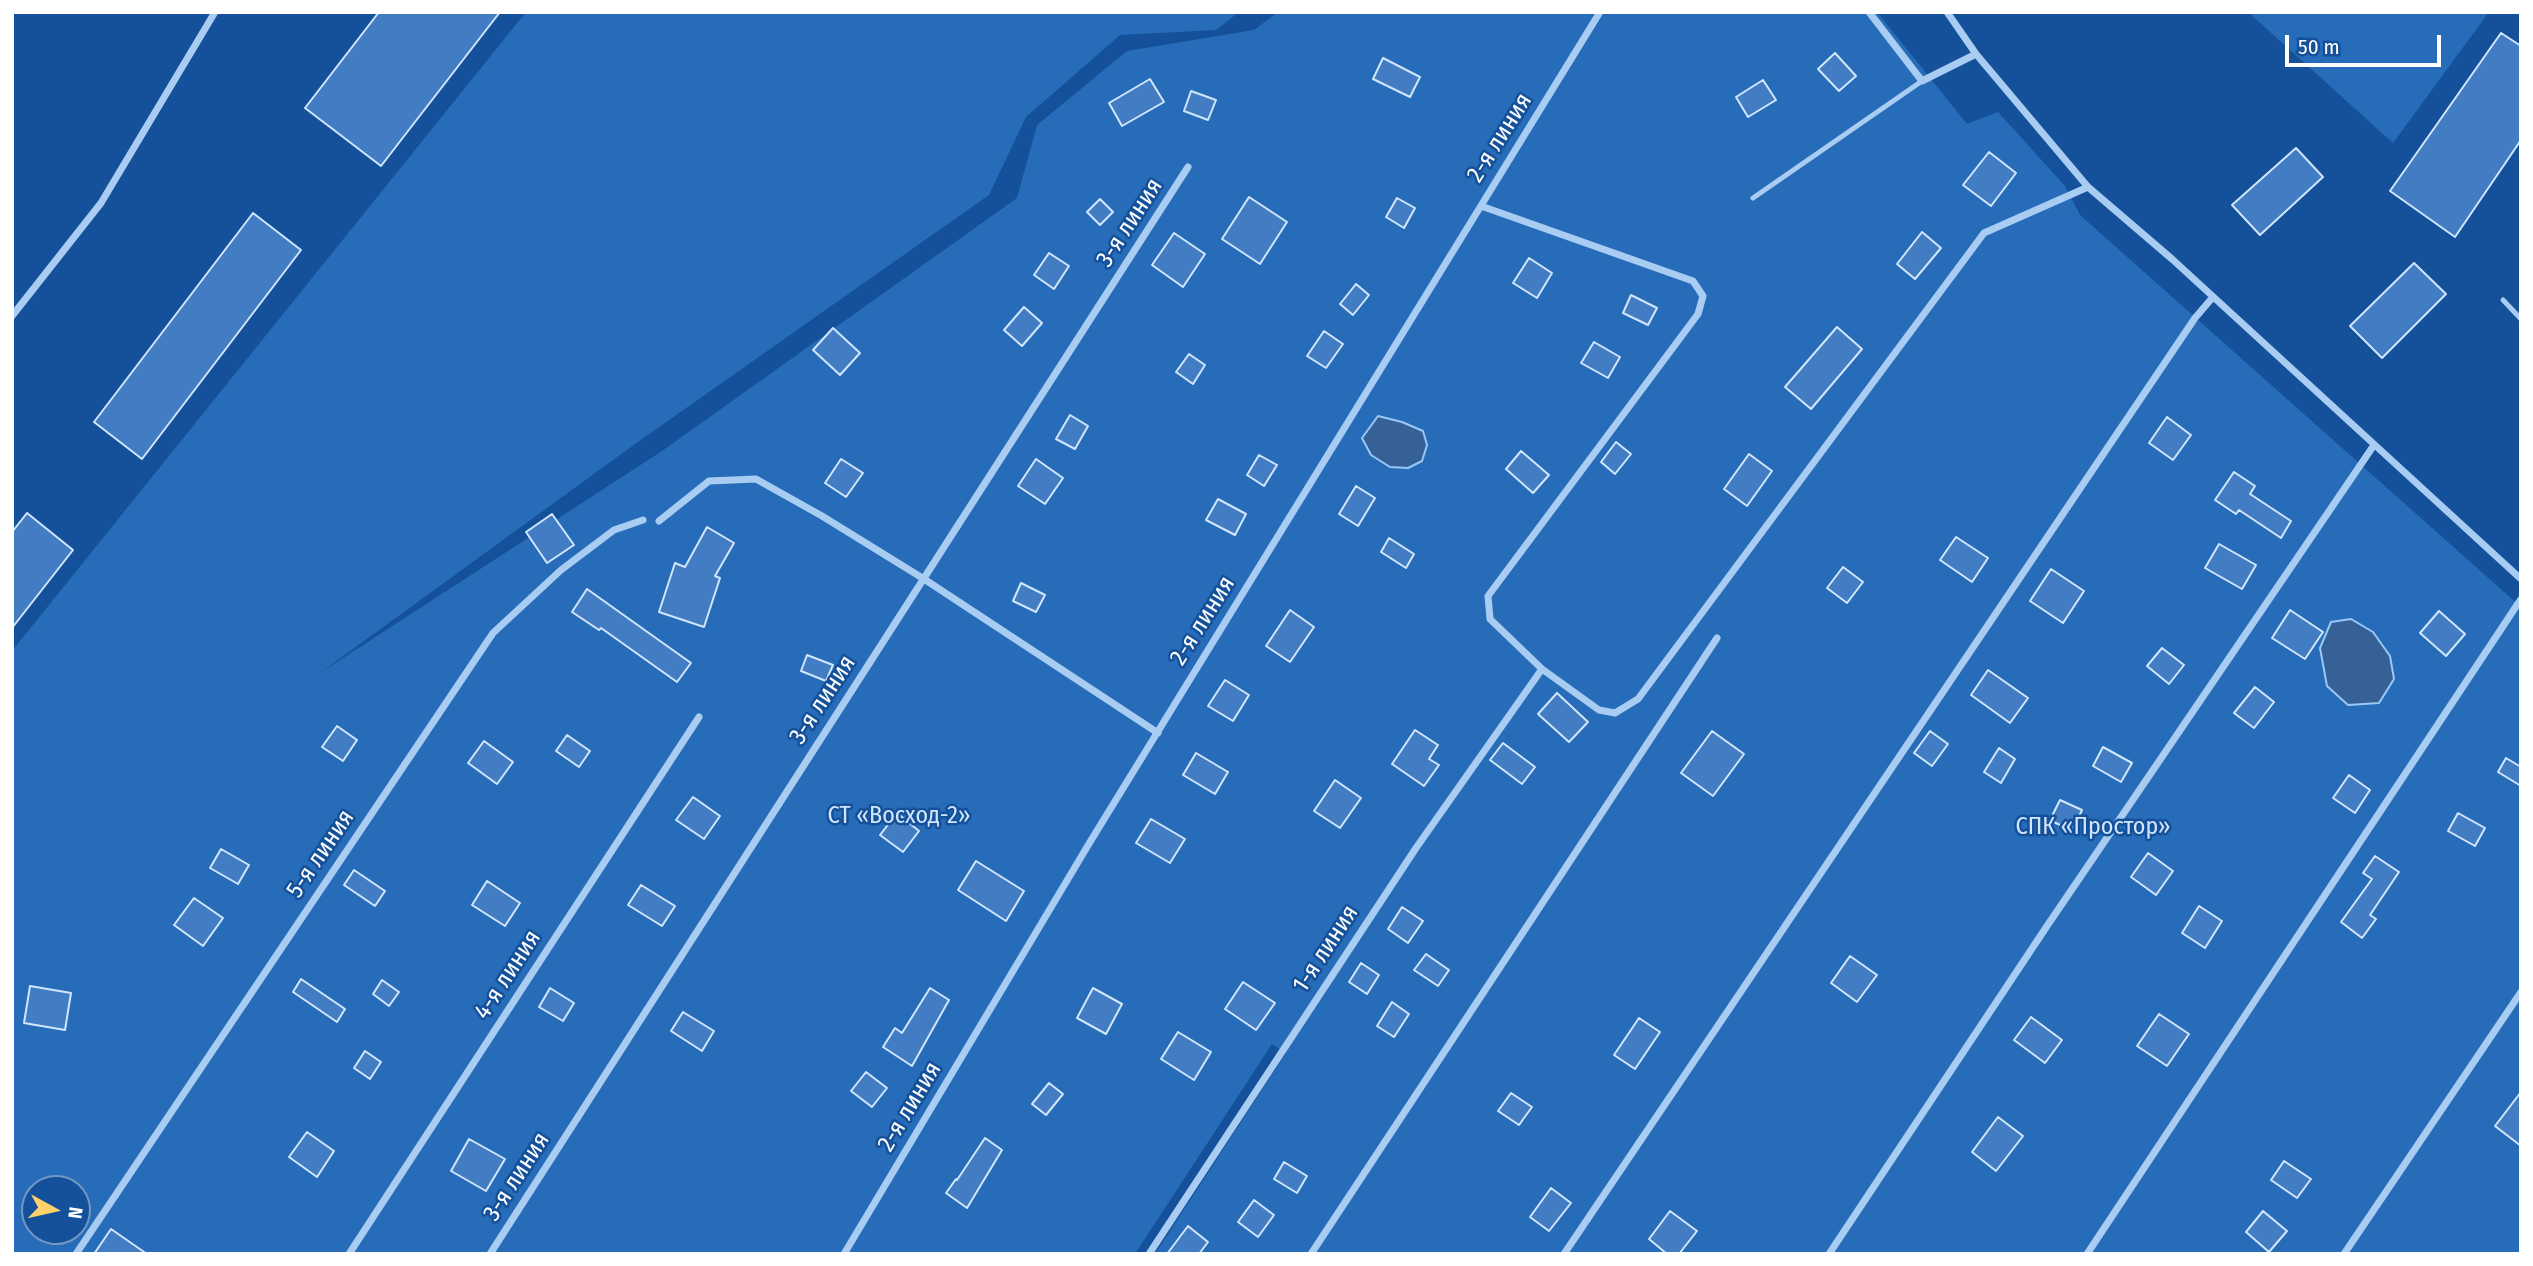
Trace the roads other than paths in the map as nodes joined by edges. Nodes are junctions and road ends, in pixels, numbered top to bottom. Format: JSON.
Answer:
{"nodes":[{"id":1,"x":215,"y":12,"type":"edge"},
{"id":2,"x":1600,"y":12,"type":"edge"},
{"id":3,"x":1869,"y":12,"type":"edge"},
{"id":4,"x":1947,"y":12,"type":"edge"},
{"id":5,"x":1976,"y":54,"type":"junction"},
{"id":6,"x":1922,"y":81,"type":"junction"},
{"id":7,"x":1188,"y":167,"type":"dead end"},
{"id":8,"x":2088,"y":187,"type":"junction"},
{"id":9,"x":1754,"y":198,"type":"dead end"},
{"id":10,"x":1481,"y":206,"type":"junction"},
{"id":11,"x":2213,"y":297,"type":"junction"},
{"id":12,"x":2503,"y":300,"type":"dead end"},
{"id":13,"x":12,"y":316,"type":"edge"},
{"id":14,"x":2521,"y":319,"type":"edge"},
{"id":15,"x":2374,"y":445,"type":"junction"},
{"id":16,"x":643,"y":520,"type":"dead end"},
{"id":17,"x":659,"y":521,"type":"dead end"},
{"id":18,"x":924,"y":579,"type":"junction"},
{"id":19,"x":2521,"y":579,"type":"edge"},
{"id":20,"x":2521,"y":599,"type":"edge"},
{"id":21,"x":1717,"y":638,"type":"dead end"},
{"id":22,"x":1542,"y":669,"type":"junction"},
{"id":23,"x":699,"y":717,"type":"dead end"},
{"id":24,"x":1157,"y":733,"type":"junction"},
{"id":25,"x":2521,"y":992,"type":"edge"},
{"id":26,"x":76,"y":1254,"type":"edge"},
{"id":27,"x":349,"y":1254,"type":"edge"},
{"id":28,"x":491,"y":1254,"type":"edge"},
{"id":29,"x":844,"y":1254,"type":"edge"},
{"id":30,"x":1149,"y":1254,"type":"edge"},
{"id":31,"x":1311,"y":1254,"type":"edge"},
{"id":32,"x":1564,"y":1254,"type":"edge"},
{"id":33,"x":1829,"y":1254,"type":"edge"},
{"id":34,"x":2087,"y":1254,"type":"edge"},
{"id":35,"x":2344,"y":1254,"type":"edge"}],
"edges":[{"from":1,"to":13,"type":"street"},
{"from":2,"to":10,"type":"street","name":"2-я линия"},
{"from":3,"to":6,"type":"street"},
{"from":4,"to":5,"type":"street"},
{"from":5,"to":6,"type":"street"},
{"from":5,"to":8,"type":"street"},
{"from":6,"to":9,"type":"lane"},
{"from":7,"to":18,"type":"street","name":"3-я линия"},
{"from":8,"to":11,"type":"street"},
{"from":8,"to":22,"type":"street"},
{"from":10,"to":22,"type":"street"},
{"from":10,"to":24,"type":"street","name":"2-я линия"},
{"from":11,"to":15,"type":"street"},
{"from":11,"to":32,"type":"street"},
{"from":12,"to":14,"type":"lane"},
{"from":15,"to":19,"type":"street"},
{"from":15,"to":33,"type":"street"},
{"from":16,"to":26,"type":"street","name":"5-я линия"},
{"from":17,"to":18,"type":"street"},
{"from":18,"to":24,"type":"street"},
{"from":18,"to":28,"type":"street","name":"3-я линия"},
{"from":20,"to":34,"type":"street"},
{"from":21,"to":31,"type":"street"},
{"from":22,"to":30,"type":"street","name":"1-я линия"},
{"from":23,"to":27,"type":"street","name":"4-я линия"},
{"from":24,"to":29,"type":"street","name":"2-я линия"},
{"from":25,"to":35,"type":"street"}]}
